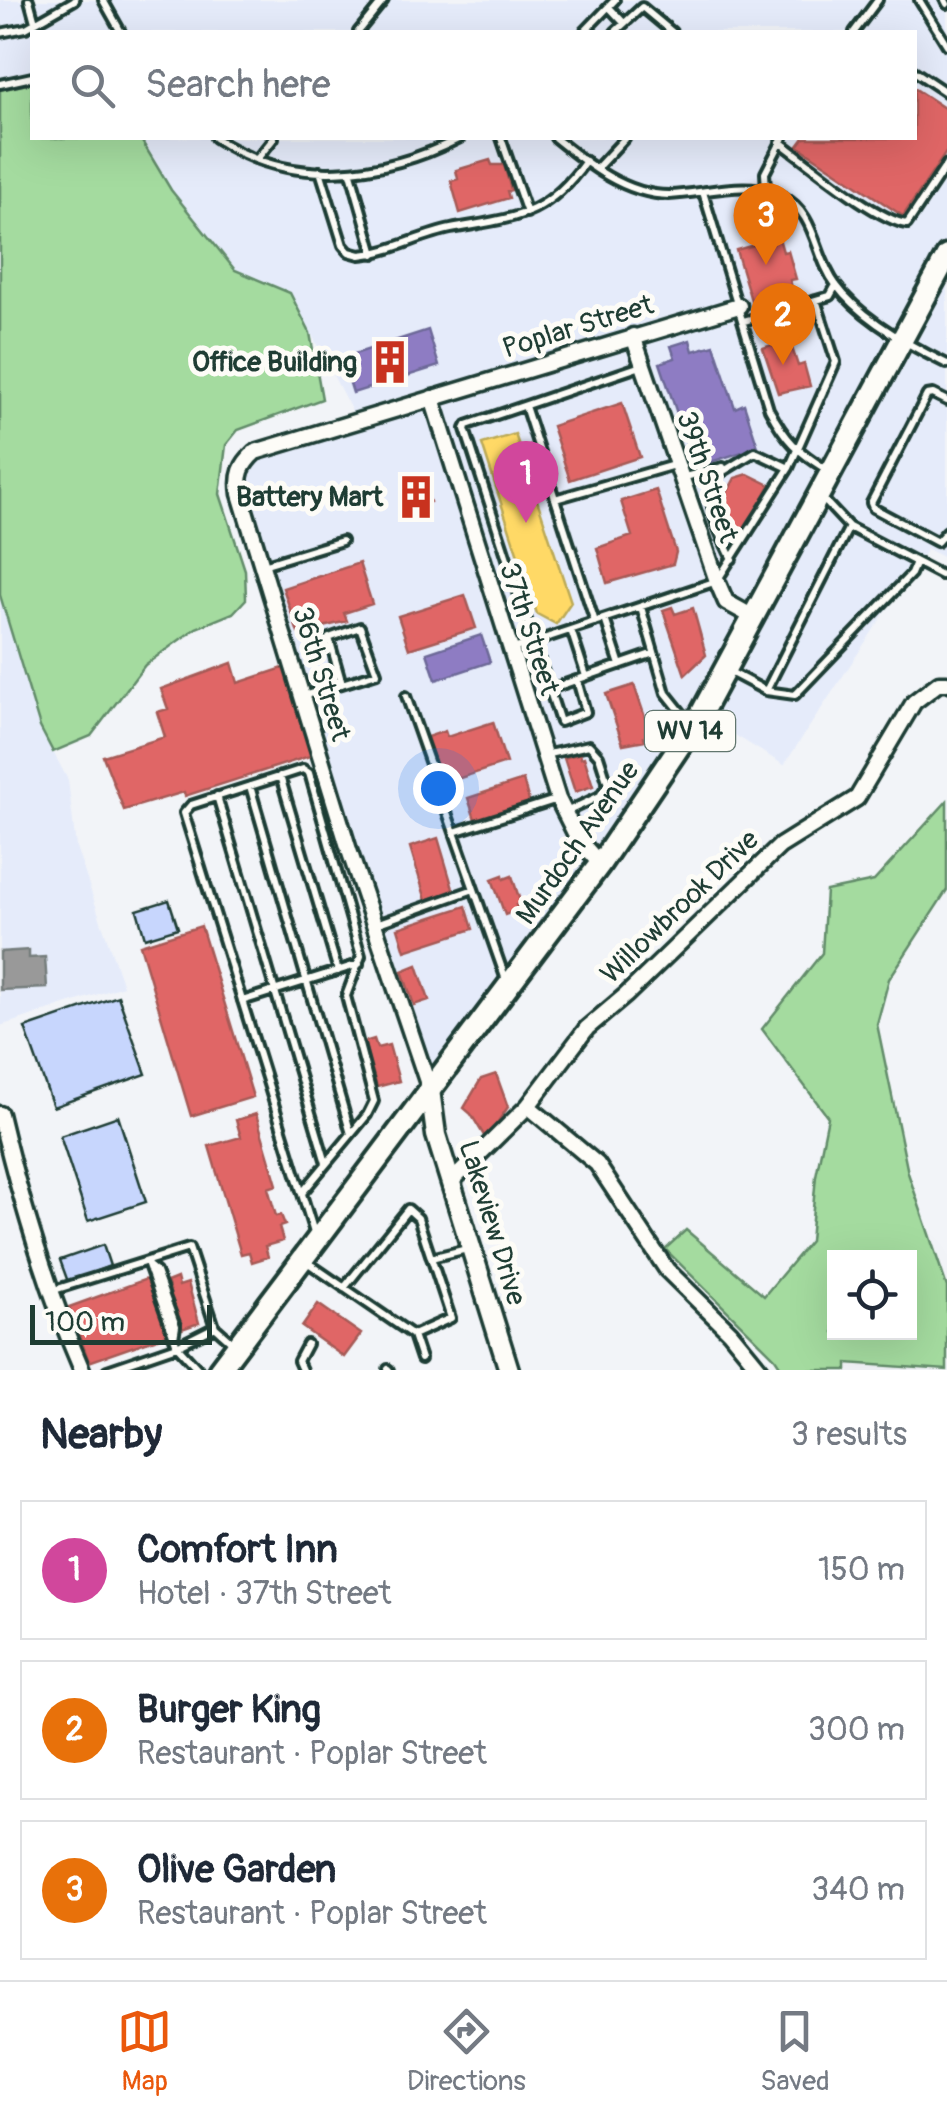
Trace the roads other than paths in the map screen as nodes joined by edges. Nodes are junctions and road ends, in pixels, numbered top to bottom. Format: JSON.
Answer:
{"nodes":[{"id":1,"x":29,"y":0,"type":"edge"},
{"id":2,"x":75,"y":0,"type":"edge"},
{"id":3,"x":103,"y":0,"type":"edge"},
{"id":4,"x":384,"y":0,"type":"edge"},
{"id":5,"x":878,"y":0,"type":"edge"},
{"id":6,"x":919,"y":0,"type":"edge"},
{"id":7,"x":612,"y":3,"type":"edge"},
{"id":8,"x":36,"y":22,"type":"junction"},
{"id":9,"x":624,"y":22,"type":"junction"},
{"id":10,"x":120,"y":30,"type":"edge"},
{"id":11,"x":360,"y":30,"type":"edge"},
{"id":12,"x":586,"y":30,"type":"edge"},
{"id":13,"x":617,"y":30,"type":"edge"},
{"id":14,"x":670,"y":30,"type":"edge"},
{"id":15,"x":857,"y":30,"type":"edge"},
{"id":16,"x":0,"y":33,"type":"edge"},
{"id":17,"x":947,"y":45,"type":"edge"},
{"id":18,"x":917,"y":73,"type":"edge"},
{"id":19,"x":30,"y":77,"type":"edge"},
{"id":20,"x":0,"y":84,"type":"edge"},
{"id":21,"x":947,"y":93,"type":"edge"},
{"id":22,"x":219,"y":140,"type":"edge"},
{"id":23,"x":272,"y":140,"type":"edge"},
{"id":24,"x":455,"y":140,"type":"edge"},
{"id":25,"x":503,"y":140,"type":"edge"},
{"id":26,"x":558,"y":140,"type":"edge"},
{"id":27,"x":623,"y":140,"type":"edge"},
{"id":28,"x":781,"y":140,"type":"edge"},
{"id":29,"x":257,"y":159,"type":"junction"},
{"id":30,"x":586,"y":162,"type":"junction"},
{"id":31,"x":947,"y":164,"type":"edge"},
{"id":32,"x":597,"y":168,"type":"junction"},
{"id":33,"x":320,"y":172,"type":"junction"},
{"id":34,"x":351,"y":173,"type":"junction"},
{"id":35,"x":766,"y":189,"type":"junction"},
{"id":36,"x":702,"y":192,"type":"junction"},
{"id":37,"x":527,"y":213,"type":"junction"},
{"id":38,"x":374,"y":254,"type":"junction"},
{"id":39,"x":947,"y":256,"type":"edge"},
{"id":40,"x":836,"y":285,"type":"junction"},
{"id":41,"x":816,"y":300,"type":"junction"},
{"id":42,"x":742,"y":314,"type":"junction"},
{"id":43,"x":633,"y":336,"type":"junction"},
{"id":44,"x":902,"y":340,"type":"junction"},
{"id":45,"x":947,"y":364,"type":"edge"},
{"id":46,"x":642,"y":366,"type":"junction"},
{"id":47,"x":432,"y":398,"type":"junction"},
{"id":48,"x":947,"y":402,"type":"edge"},
{"id":49,"x":524,"y":406,"type":"junction"},
{"id":50,"x":798,"y":450,"type":"junction"},
{"id":51,"x":728,"y":466,"type":"junction"},
{"id":52,"x":788,"y":468,"type":"junction"},
{"id":53,"x":678,"y":471,"type":"junction"},
{"id":54,"x":832,"y":473,"type":"junction"},
{"id":55,"x":820,"y":496,"type":"junction"},
{"id":56,"x":555,"y":499,"type":"junction"},
{"id":57,"x":848,"y":527,"type":"junction"},
{"id":58,"x":947,"y":531,"type":"edge"},
{"id":59,"x":342,"y":540,"type":"dead end"},
{"id":60,"x":732,"y":559,"type":"junction"},
{"id":61,"x":916,"y":562,"type":"junction"},
{"id":62,"x":262,"y":566,"type":"junction"},
{"id":63,"x":941,"y":575,"type":"dead end"},
{"id":64,"x":717,"y":582,"type":"junction"},
{"id":65,"x":641,"y":606,"type":"junction"},
{"id":66,"x":755,"y":618,"type":"junction"},
{"id":67,"x":604,"y":619,"type":"junction"},
{"id":68,"x":595,"y":622,"type":"junction"},
{"id":69,"x":571,"y":630,"type":"junction"},
{"id":70,"x":536,"y":642,"type":"junction"},
{"id":71,"x":509,"y":651,"type":"junction"},
{"id":72,"x":654,"y":653,"type":"junction"},
{"id":73,"x":620,"y":665,"type":"junction"},
{"id":74,"x":726,"y":670,"type":"junction"},
{"id":75,"x":586,"y":676,"type":"junction"},
{"id":76,"x":577,"y":680,"type":"junction"},
{"id":77,"x":947,"y":682,"type":"edge"},
{"id":78,"x":342,"y":684,"type":"junction"},
{"id":79,"x":550,"y":688,"type":"junction"},
{"id":80,"x":766,"y":691,"type":"junction"},
{"id":81,"x":406,"y":696,"type":"dead end"},
{"id":82,"x":302,"y":697,"type":"junction"},
{"id":83,"x":693,"y":726,"type":"junction"},
{"id":84,"x":544,"y":754,"type":"junction"},
{"id":85,"x":280,"y":776,"type":"junction"},
{"id":86,"x":250,"y":786,"type":"junction"},
{"id":87,"x":217,"y":796,"type":"junction"},
{"id":88,"x":561,"y":806,"type":"junction"},
{"id":89,"x":454,"y":832,"type":"junction"},
{"id":90,"x":600,"y":864,"type":"junction"},
{"id":91,"x":474,"y":889,"type":"junction"},
{"id":92,"x":375,"y":924,"type":"junction"},
{"id":93,"x":360,"y":964,"type":"junction"},
{"id":94,"x":338,"y":971,"type":"junction"},
{"id":95,"x":308,"y":982,"type":"junction"},
{"id":96,"x":508,"y":986,"type":"junction"},
{"id":97,"x":274,"y":991,"type":"junction"},
{"id":98,"x":242,"y":1001,"type":"junction"},
{"id":99,"x":430,"y":1090,"type":"junction"},
{"id":100,"x":528,"y":1106,"type":"junction"},
{"id":101,"x":0,"y":1114,"type":"edge"},
{"id":102,"x":350,"y":1134,"type":"junction"},
{"id":103,"x":326,"y":1163,"type":"junction"},
{"id":104,"x":452,"y":1181,"type":"junction"},
{"id":105,"x":302,"y":1193,"type":"junction"},
{"id":106,"x":317,"y":1242,"type":"junction"},
{"id":107,"x":472,"y":1247,"type":"junction"},
{"id":108,"x":431,"y":1258,"type":"junction"},
{"id":109,"x":303,"y":1260,"type":"junction"},
{"id":110,"x":148,"y":1264,"type":"junction"},
{"id":111,"x":344,"y":1288,"type":"junction"},
{"id":112,"x":49,"y":1291,"type":"junction"},
{"id":113,"x":215,"y":1327,"type":"junction"},
{"id":114,"x":412,"y":1335,"type":"junction"},
{"id":115,"x":175,"y":1342,"type":"junction"},
{"id":116,"x":306,"y":1344,"type":"dead end"},
{"id":117,"x":237,"y":1347,"type":"junction"},
{"id":118,"x":421,"y":1359,"type":"dead end"},
{"id":119,"x":125,"y":1367,"type":"edge"},
{"id":120,"x":82,"y":1370,"type":"edge"},
{"id":121,"x":107,"y":1370,"type":"edge"},
{"id":122,"x":199,"y":1370,"type":"edge"},
{"id":123,"x":219,"y":1370,"type":"edge"},
{"id":124,"x":302,"y":1370,"type":"edge"},
{"id":125,"x":509,"y":1370,"type":"edge"},
{"id":126,"x":761,"y":1370,"type":"edge"}],
"edges":[{"from":1,"to":8,"type":"lane"},
{"from":2,"to":8,"type":"lane"},
{"from":3,"to":10,"type":"lane"},
{"from":4,"to":11,"type":"lane"},
{"from":5,"to":15,"type":"lane"},
{"from":6,"to":17,"type":"lane"},
{"from":7,"to":9,"type":"lane"},
{"from":7,"to":12,"type":"lane"},
{"from":8,"to":16,"type":"lane"},
{"from":9,"to":13,"type":"lane"},
{"from":9,"to":14,"type":"lane"},
{"from":18,"to":21,"type":"lane"},
{"from":19,"to":20,"type":"lane"},
{"from":22,"to":29,"type":"lane"},
{"from":23,"to":29,"type":"lane"},
{"from":24,"to":34,"type":"lane"},
{"from":25,"to":37,"type":"lane"},
{"from":26,"to":30,"type":"lane"},
{"from":27,"to":32,"type":"lane"},
{"from":28,"to":31,"type":"lane"},
{"from":28,"to":35,"type":"lane"},
{"from":29,"to":33,"type":"lane"},
{"from":30,"to":32,"type":"lane"},
{"from":30,"to":37,"type":"lane"},
{"from":32,"to":36,"type":"lane"},
{"from":33,"to":34,"type":"lane"},
{"from":33,"to":38,"type":"lane"},
{"from":34,"to":38,"type":"lane"},
{"from":35,"to":36,"type":"lane"},
{"from":35,"to":40,"type":"lane"},
{"from":36,"to":42,"type":"lane"},
{"from":37,"to":38,"type":"lane"},
{"from":39,"to":44,"type":"main road","name":"Murdoch Avenue","number":"WV 14"},
{"from":40,"to":41,"type":"lane"},
{"from":40,"to":44,"type":"lane"},
{"from":41,"to":42,"type":"lane"},
{"from":41,"to":50,"type":"lane"},
{"from":42,"to":43,"type":"street","name":"Poplar Street"},
{"from":42,"to":50,"type":"lane"},
{"from":43,"to":46,"type":"street","name":"39th Street"},
{"from":43,"to":47,"type":"street","name":"Poplar Street"},
{"from":44,"to":45,"type":"lane"},
{"from":44,"to":54,"type":"main road","name":"Murdoch Avenue","number":"WV 14"},
{"from":46,"to":49,"type":"lane"},
{"from":46,"to":53,"type":"street","name":"39th Street"},
{"from":47,"to":62,"type":"street","name":"36th Street"},
{"from":47,"to":71,"type":"street","name":"37th Street"},
{"from":48,"to":58,"type":"lane"},
{"from":49,"to":56,"type":"lane"},
{"from":49,"to":70,"type":"lane"},
{"from":50,"to":52,"type":"lane"},
{"from":50,"to":54,"type":"lane"},
{"from":51,"to":52,"type":"lane"},
{"from":51,"to":53,"type":"lane"},
{"from":51,"to":60,"type":"lane"},
{"from":52,"to":60,"type":"lane"},
{"from":53,"to":56,"type":"lane"},
{"from":53,"to":64,"type":"street","name":"39th Street"},
{"from":54,"to":55,"type":"main road","name":"Murdoch Avenue","number":"WV 14"},
{"from":55,"to":57,"type":"lane"},
{"from":55,"to":66,"type":"main road","name":"Murdoch Avenue","number":"WV 14"},
{"from":56,"to":68,"type":"lane"},
{"from":57,"to":61,"type":"lane"},
{"from":57,"to":80,"type":"lane"},
{"from":59,"to":62,"type":"lane"},
{"from":60,"to":64,"type":"lane"},
{"from":61,"to":63,"type":"lane"},
{"from":61,"to":80,"type":"lane"},
{"from":62,"to":82,"type":"street","name":"36th Street"},
{"from":64,"to":65,"type":"lane"},
{"from":64,"to":66,"type":"street","name":"39th Street"},
{"from":65,"to":67,"type":"lane"},
{"from":65,"to":72,"type":"lane"},
{"from":66,"to":74,"type":"main road","name":"Murdoch Avenue","number":"WV 14"},
{"from":67,"to":68,"type":"lane"},
{"from":67,"to":73,"type":"lane"},
{"from":68,"to":69,"type":"lane"},
{"from":69,"to":70,"type":"lane"},
{"from":69,"to":75,"type":"lane"},
{"from":70,"to":71,"type":"lane"},
{"from":70,"to":79,"type":"lane"},
{"from":71,"to":84,"type":"street","name":"37th Street"},
{"from":72,"to":73,"type":"lane"},
{"from":72,"to":83,"type":"lane"},
{"from":73,"to":75,"type":"lane"},
{"from":74,"to":80,"type":"lane"},
{"from":74,"to":83,"type":"main road","name":"Murdoch Avenue","number":"WV 14"},
{"from":75,"to":76,"type":"lane"},
{"from":76,"to":79,"type":"lane"},
{"from":76,"to":79,"type":"lane"},
{"from":77,"to":100,"type":"street","name":"Willowbrook Drive"},
{"from":78,"to":78,"type":"lane"},
{"from":78,"to":82,"type":"lane"},
{"from":81,"to":89,"type":"lane"},
{"from":82,"to":92,"type":"street","name":"36th Street"},
{"from":83,"to":90,"type":"main road","name":"Murdoch Avenue","number":"WV 14"},
{"from":84,"to":88,"type":"street","name":"37th Street"},
{"from":84,"to":88,"type":"lane"},
{"from":85,"to":86,"type":"lane"},
{"from":85,"to":93,"type":"lane"},
{"from":85,"to":94,"type":"lane"},
{"from":86,"to":87,"type":"lane"},
{"from":86,"to":95,"type":"lane"},
{"from":87,"to":97,"type":"lane"},
{"from":87,"to":98,"type":"lane"},
{"from":88,"to":89,"type":"lane"},
{"from":88,"to":90,"type":"street","name":"37th Street"},
{"from":89,"to":91,"type":"lane"},
{"from":90,"to":96,"type":"main road","name":"Murdoch Avenue","number":"WV 14"},
{"from":91,"to":92,"type":"lane"},
{"from":91,"to":96,"type":"lane"},
{"from":92,"to":99,"type":"street","name":"36th Street"},
{"from":93,"to":94,"type":"lane"},
{"from":93,"to":102,"type":"lane"},
{"from":94,"to":95,"type":"lane"},
{"from":95,"to":97,"type":"lane"},
{"from":95,"to":102,"type":"lane"},
{"from":96,"to":99,"type":"main road","name":"Murdoch Avenue","number":"WV 14"},
{"from":97,"to":98,"type":"lane"},
{"from":97,"to":103,"type":"lane"},
{"from":98,"to":105,"type":"lane"},
{"from":99,"to":104,"type":"street","name":"Lakeview Drive"},
{"from":99,"to":106,"type":"main road","name":"Murdoch Avenue","number":"WV 14"},
{"from":100,"to":104,"type":"street","name":"Willowbrook Drive"},
{"from":100,"to":126,"type":"street"},
{"from":101,"to":112,"type":"street"},
{"from":102,"to":103,"type":"lane"},
{"from":103,"to":105,"type":"lane"},
{"from":104,"to":107,"type":"street","name":"Lakeview Drive"},
{"from":105,"to":106,"type":"lane"},
{"from":106,"to":109,"type":"main road","name":"Murdoch Avenue","number":"WV 14"},
{"from":107,"to":108,"type":"lane"},
{"from":107,"to":125,"type":"street","name":"Lakeview Drive"},
{"from":108,"to":111,"type":"lane"},
{"from":108,"to":114,"type":"lane"},
{"from":109,"to":111,"type":"lane"},
{"from":109,"to":117,"type":"main road","name":"Murdoch Avenue","number":"WV 14"},
{"from":110,"to":112,"type":"lane"},
{"from":110,"to":113,"type":"lane"},
{"from":110,"to":115,"type":"lane"},
{"from":111,"to":114,"type":"lane"},
{"from":112,"to":120,"type":"street"},
{"from":113,"to":115,"type":"lane"},
{"from":113,"to":117,"type":"lane"},
{"from":114,"to":118,"type":"lane"},
{"from":115,"to":119,"type":"lane"},
{"from":115,"to":122,"type":"lane"},
{"from":116,"to":124,"type":"lane"},
{"from":117,"to":123,"type":"main road","name":"Murdoch Avenue","number":"WV 14"},
{"from":119,"to":121,"type":"lane"}]}
